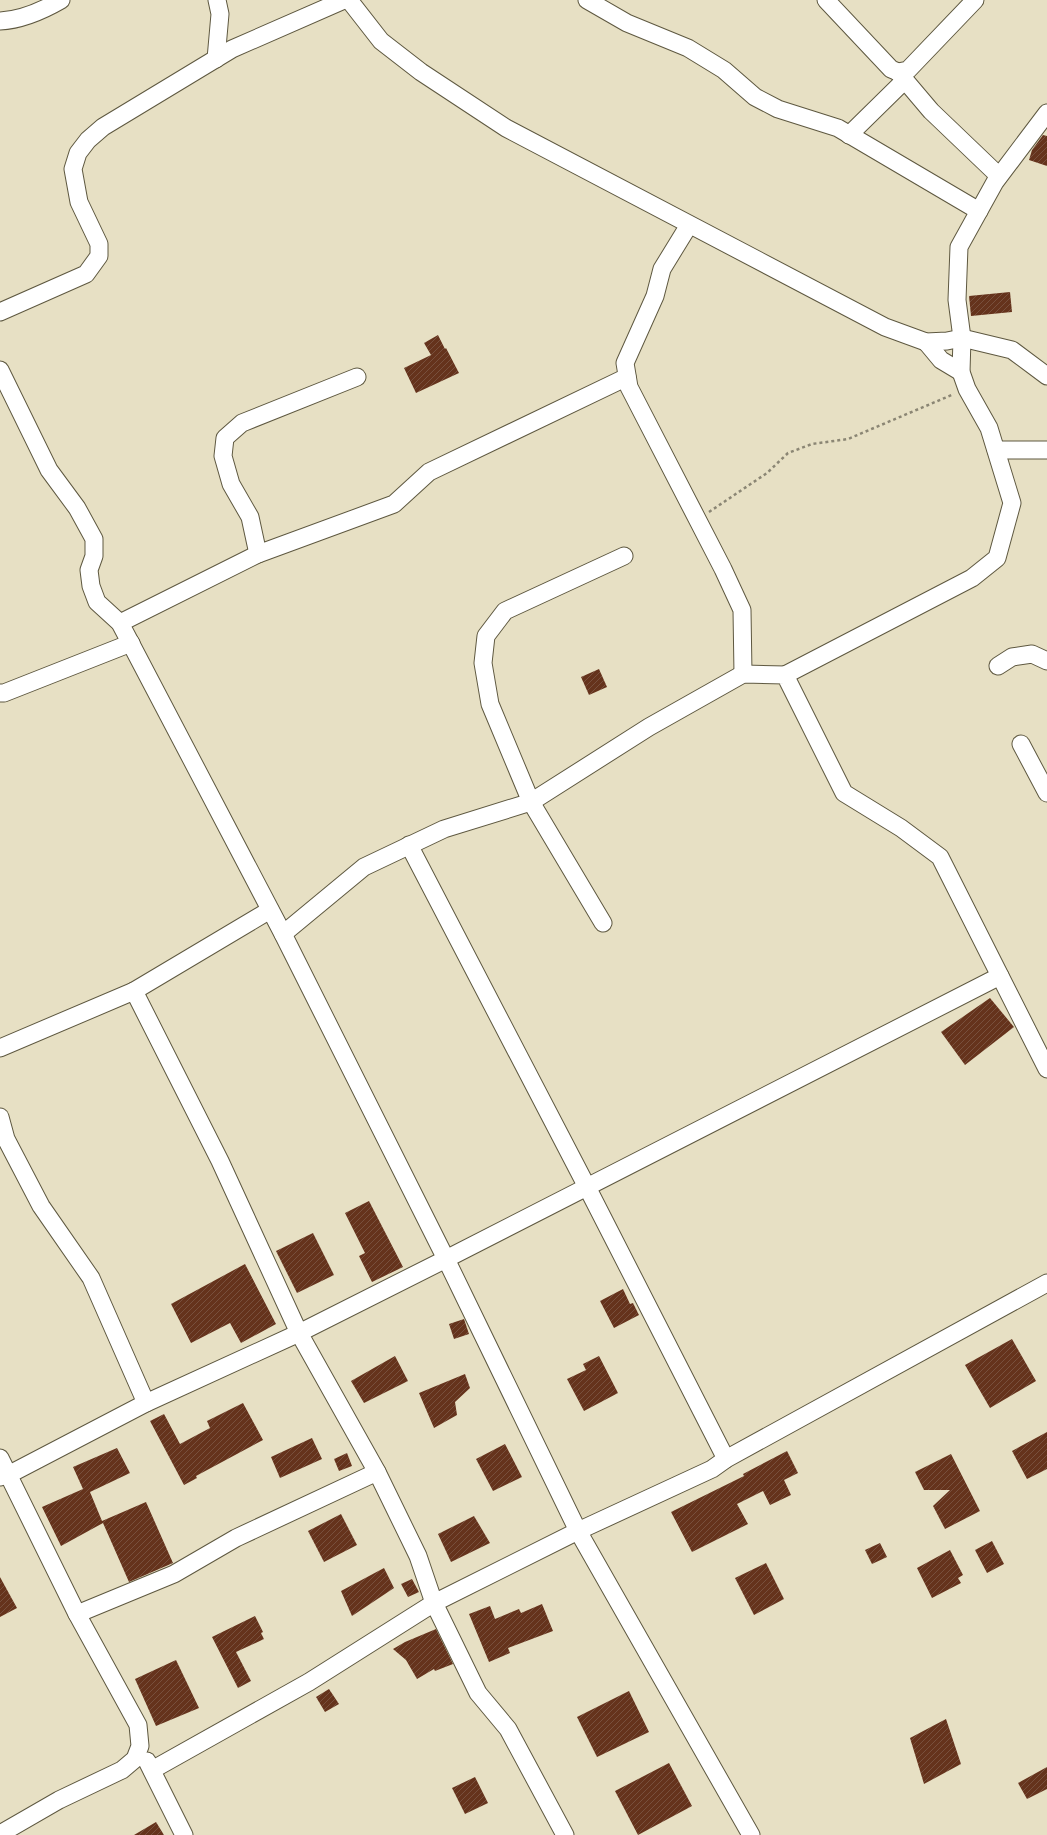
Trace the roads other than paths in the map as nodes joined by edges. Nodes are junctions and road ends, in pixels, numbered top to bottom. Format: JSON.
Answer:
{"nodes":[{"id":1,"x":61,"y":0,"type":"edge"},
{"id":2,"x":217,"y":0,"type":"edge"},
{"id":3,"x":344,"y":0,"type":"edge"},
{"id":4,"x":349,"y":0,"type":"edge"},
{"id":5,"x":587,"y":0,"type":"edge"},
{"id":6,"x":826,"y":0,"type":"edge"},
{"id":7,"x":975,"y":0,"type":"edge"},
{"id":8,"x":0,"y":21,"type":"edge"},
{"id":9,"x":216,"y":59,"type":"junction"},
{"id":10,"x":902,"y":76,"type":"junction"},
{"id":11,"x":1047,"y":113,"type":"edge"},
{"id":12,"x":849,"y":135,"type":"junction"},
{"id":13,"x":1000,"y":176,"type":"junction"},
{"id":14,"x":979,"y":211,"type":"junction"},
{"id":15,"x":689,"y":225,"type":"junction"},
{"id":16,"x":0,"y":312,"type":"edge"},
{"id":17,"x":962,"y":338,"type":"junction"},
{"id":18,"x":926,"y":342,"type":"junction"},
{"id":19,"x":0,"y":370,"type":"edge"},
{"id":20,"x":961,"y":372,"type":"junction"},
{"id":21,"x":1047,"y":376,"type":"edge"},
{"id":22,"x":357,"y":377,"type":"dead end"},
{"id":23,"x":627,"y":377,"type":"junction"},
{"id":24,"x":996,"y":450,"type":"junction"},
{"id":25,"x":1047,"y":450,"type":"edge"},
{"id":26,"x":258,"y":554,"type":"junction"},
{"id":27,"x":624,"y":556,"type":"dead end"},
{"id":28,"x":120,"y":623,"type":"junction"},
{"id":29,"x":131,"y":643,"type":"junction"},
{"id":30,"x":1047,"y":661,"type":"edge"},
{"id":31,"x":998,"y":666,"type":"dead end"},
{"id":32,"x":743,"y":674,"type":"junction"},
{"id":33,"x":785,"y":674,"type":"junction"},
{"id":34,"x":0,"y":693,"type":"edge"},
{"id":35,"x":1021,"y":744,"type":"dead end"},
{"id":36,"x":1047,"y":793,"type":"edge"},
{"id":37,"x":531,"y":802,"type":"junction"},
{"id":38,"x":409,"y":845,"type":"junction"},
{"id":39,"x":270,"y":910,"type":"junction"},
{"id":40,"x":603,"y":923,"type":"dead end"},
{"id":41,"x":283,"y":934,"type":"junction"},
{"id":42,"x":1000,"y":976,"type":"junction"},
{"id":43,"x":134,"y":991,"type":"junction"},
{"id":44,"x":0,"y":1048,"type":"edge"},
{"id":45,"x":1047,"y":1069,"type":"edge"},
{"id":46,"x":0,"y":1117,"type":"edge"},
{"id":47,"x":587,"y":1187,"type":"junction"},
{"id":48,"x":446,"y":1259,"type":"junction"},
{"id":49,"x":1047,"y":1283,"type":"edge"},
{"id":50,"x":299,"y":1333,"type":"junction"},
{"id":51,"x":146,"y":1403,"type":"junction"},
{"id":52,"x":0,"y":1458,"type":"edge"},
{"id":53,"x":726,"y":1459,"type":"junction"},
{"id":54,"x":377,"y":1472,"type":"junction"},
{"id":55,"x":4,"y":1476,"type":"edge"},
{"id":56,"x":578,"y":1531,"type":"junction"},
{"id":57,"x":434,"y":1603,"type":"junction"},
{"id":58,"x":77,"y":1614,"type":"junction"},
{"id":59,"x":140,"y":1746,"type":"junction"},
{"id":60,"x":152,"y":1770,"type":"junction"},
{"id":61,"x":1,"y":1834,"type":"edge"},
{"id":62,"x":184,"y":1835,"type":"edge"},
{"id":63,"x":565,"y":1835,"type":"edge"},
{"id":64,"x":751,"y":1835,"type":"edge"}],
"edges":[{"from":1,"to":8,"type":"street"},
{"from":2,"to":9,"type":"street"},
{"from":3,"to":9,"type":"street"},
{"from":4,"to":15,"type":"street"},
{"from":5,"to":12,"type":"street"},
{"from":6,"to":10,"type":"street"},
{"from":7,"to":10,"type":"street"},
{"from":9,"to":16,"type":"street"},
{"from":10,"to":12,"type":"street"},
{"from":10,"to":13,"type":"street"},
{"from":11,"to":13,"type":"street"},
{"from":12,"to":14,"type":"street"},
{"from":13,"to":14,"type":"street"},
{"from":14,"to":17,"type":"street"},
{"from":15,"to":18,"type":"street"},
{"from":15,"to":23,"type":"street"},
{"from":17,"to":18,"type":"street"},
{"from":17,"to":20,"type":"street"},
{"from":17,"to":21,"type":"street"},
{"from":18,"to":20,"type":"street"},
{"from":19,"to":28,"type":"street"},
{"from":20,"to":24,"type":"street"},
{"from":22,"to":26,"type":"street"},
{"from":23,"to":26,"type":"street"},
{"from":23,"to":32,"type":"street"},
{"from":24,"to":25,"type":"street"},
{"from":24,"to":33,"type":"street"},
{"from":26,"to":28,"type":"street"},
{"from":27,"to":37,"type":"street"},
{"from":28,"to":29,"type":"street"},
{"from":29,"to":34,"type":"street"},
{"from":29,"to":39,"type":"street"},
{"from":30,"to":31,"type":"street"},
{"from":32,"to":33,"type":"street"},
{"from":32,"to":37,"type":"street"},
{"from":33,"to":42,"type":"street"},
{"from":35,"to":36,"type":"street"},
{"from":37,"to":38,"type":"street"},
{"from":37,"to":40,"type":"street"},
{"from":38,"to":41,"type":"street"},
{"from":38,"to":47,"type":"street"},
{"from":39,"to":41,"type":"street"},
{"from":39,"to":43,"type":"street"},
{"from":41,"to":48,"type":"street"},
{"from":42,"to":45,"type":"street"},
{"from":42,"to":47,"type":"street"},
{"from":43,"to":44,"type":"street"},
{"from":43,"to":50,"type":"street"},
{"from":46,"to":51,"type":"street"},
{"from":47,"to":48,"type":"street"},
{"from":47,"to":53,"type":"street"},
{"from":48,"to":50,"type":"street"},
{"from":48,"to":56,"type":"street"},
{"from":49,"to":53,"type":"street"},
{"from":50,"to":51,"type":"street"},
{"from":50,"to":54,"type":"street"},
{"from":51,"to":55,"type":"street"},
{"from":52,"to":55,"type":"street"},
{"from":53,"to":56,"type":"street"},
{"from":54,"to":57,"type":"street"},
{"from":54,"to":58,"type":"street"},
{"from":55,"to":58,"type":"street"},
{"from":56,"to":57,"type":"street"},
{"from":56,"to":64,"type":"street"},
{"from":57,"to":60,"type":"street"},
{"from":57,"to":63,"type":"street"},
{"from":58,"to":59,"type":"street"},
{"from":59,"to":60,"type":"street"},
{"from":59,"to":61,"type":"street"},
{"from":60,"to":62,"type":"street"}]}
